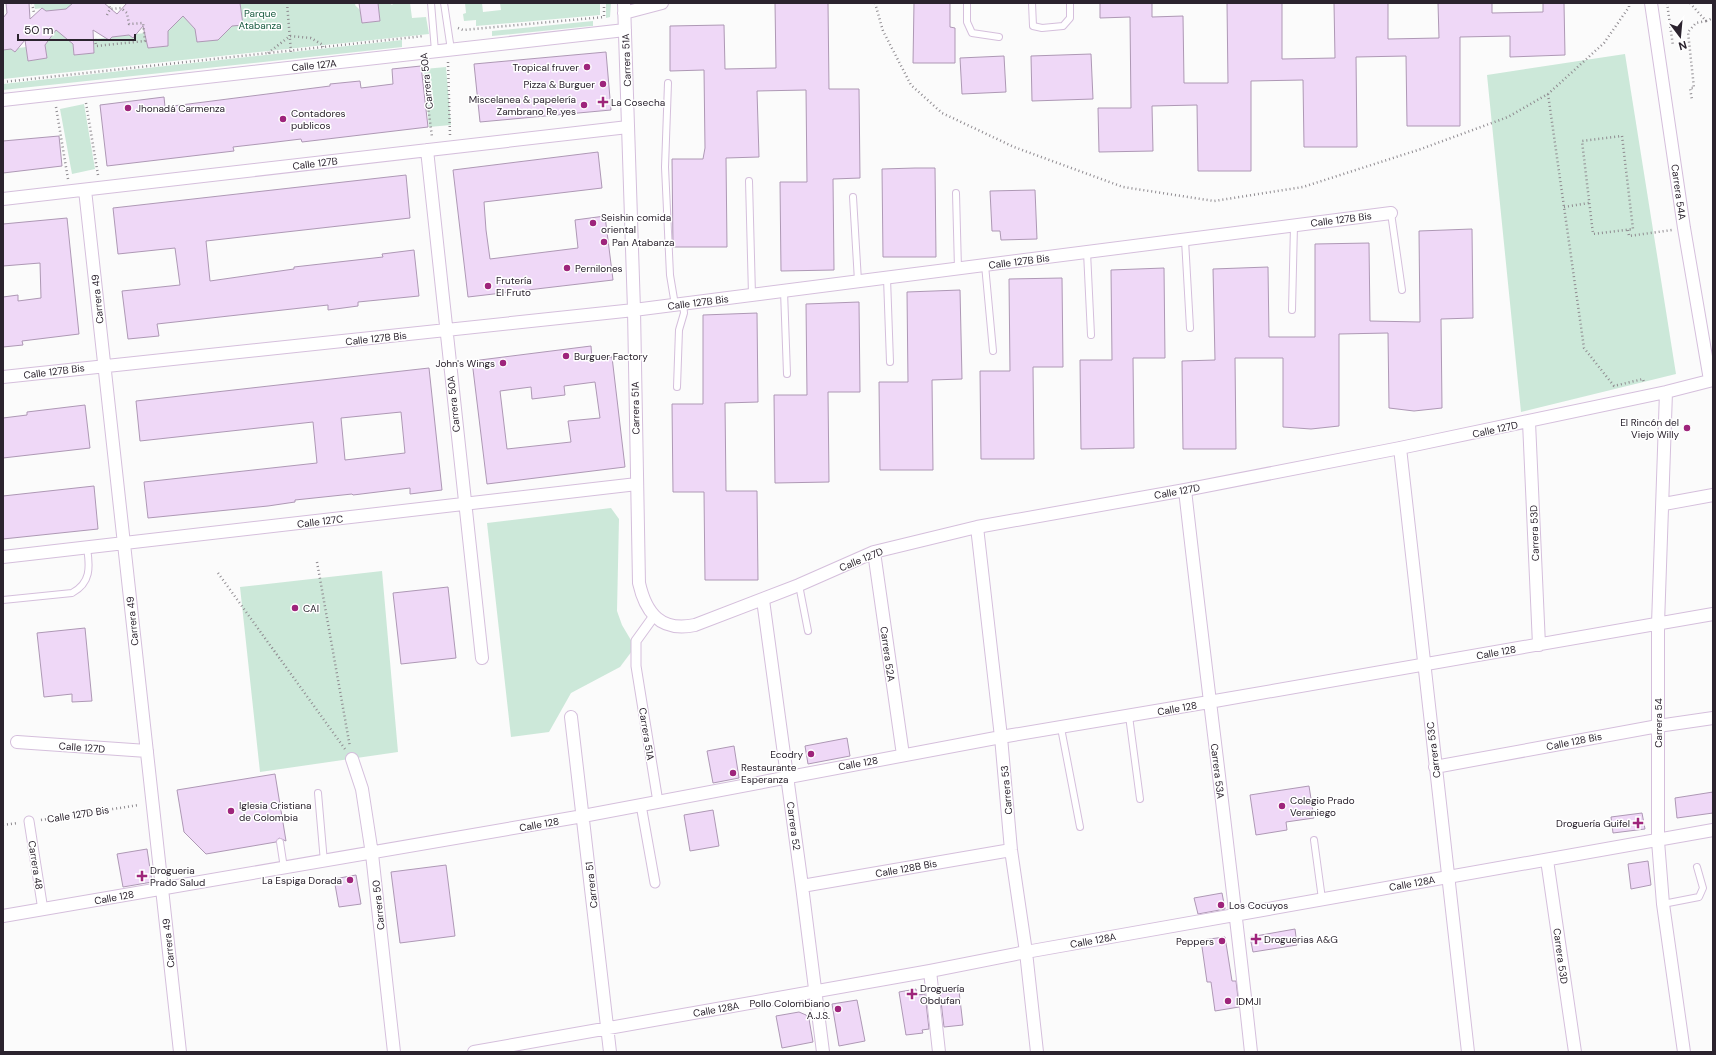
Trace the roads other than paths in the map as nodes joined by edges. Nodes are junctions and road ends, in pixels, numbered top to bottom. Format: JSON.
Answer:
{"nodes":[{"id":1,"x":430,"y":3,"type":"edge"},
{"id":2,"x":444,"y":3,"type":"edge"},
{"id":3,"x":662,"y":3,"type":"edge"},
{"id":4,"x":967,"y":3,"type":"edge"},
{"id":5,"x":1032,"y":3,"type":"edge"},
{"id":6,"x":1070,"y":3,"type":"edge"},
{"id":7,"x":1651,"y":3,"type":"edge"},
{"id":8,"x":624,"y":8,"type":"edge"},
{"id":9,"x":625,"y":30,"type":"junction"},
{"id":10,"x":999,"y":37,"type":"dead end"},
{"id":11,"x":453,"y":49,"type":"junction"},
{"id":12,"x":429,"y":52,"type":"junction"},
{"id":13,"x":668,"y":83,"type":"dead end"},
{"id":14,"x":3,"y":100,"type":"edge"},
{"id":15,"x":628,"y":127,"type":"junction"},
{"id":16,"x":430,"y":150,"type":"junction"},
{"id":17,"x":749,"y":181,"type":"dead end"},
{"id":18,"x":85,"y":190,"type":"junction"},
{"id":19,"x":956,"y":193,"type":"dead end"},
{"id":20,"x":854,"y":197,"type":"dead end"},
{"id":21,"x":3,"y":199,"type":"edge"},
{"id":22,"x":1392,"y":213,"type":"joint"},
{"id":23,"x":1294,"y":225,"type":"junction"},
{"id":24,"x":1185,"y":240,"type":"junction"},
{"id":25,"x":1087,"y":252,"type":"junction"},
{"id":26,"x":985,"y":265,"type":"junction"},
{"id":27,"x":958,"y":269,"type":"junction"},
{"id":28,"x":887,"y":278,"type":"junction"},
{"id":29,"x":858,"y":281,"type":"junction"},
{"id":30,"x":1402,"y":290,"type":"dead end"},
{"id":31,"x":784,"y":291,"type":"junction"},
{"id":32,"x":752,"y":295,"type":"junction"},
{"id":33,"x":679,"y":304,"type":"junction"},
{"id":34,"x":634,"y":310,"type":"junction"},
{"id":35,"x":1292,"y":310,"type":"dead end"},
{"id":36,"x":1190,"y":328,"type":"dead end"},
{"id":37,"x":445,"y":331,"type":"junction"},
{"id":38,"x":1091,"y":335,"type":"dead end"},
{"id":39,"x":993,"y":351,"type":"dead end"},
{"id":40,"x":890,"y":362,"type":"dead end"},
{"id":41,"x":104,"y":365,"type":"junction"},
{"id":42,"x":787,"y":374,"type":"dead end"},
{"id":43,"x":3,"y":377,"type":"edge"},
{"id":44,"x":1712,"y":380,"type":"edge"},
{"id":45,"x":677,"y":387,"type":"dead end"},
{"id":46,"x":1666,"y":392,"type":"junction"},
{"id":47,"x":1529,"y":422,"type":"junction"},
{"id":48,"x":1400,"y":448,"type":"junction"},
{"id":49,"x":637,"y":484,"type":"junction"},
{"id":50,"x":1185,"y":490,"type":"junction"},
{"id":51,"x":1713,"y":496,"type":"edge"},
{"id":52,"x":465,"y":503,"type":"junction"},
{"id":53,"x":1664,"y":504,"type":"junction"},
{"id":54,"x":976,"y":527,"type":"junction"},
{"id":55,"x":124,"y":544,"type":"junction"},
{"id":56,"x":87,"y":548,"type":"junction"},
{"id":57,"x":874,"y":552,"type":"junction"},
{"id":58,"x":3,"y":557,"type":"edge"},
{"id":59,"x":800,"y":586,"type":"junction"},
{"id":60,"x":3,"y":600,"type":"edge"},
{"id":61,"x":763,"y":600,"type":"junction"},
{"id":62,"x":1713,"y":614,"type":"edge"},
{"id":63,"x":654,"y":616,"type":"junction"},
{"id":64,"x":1658,"y":624,"type":"junction"},
{"id":65,"x":808,"y":631,"type":"dead end"},
{"id":66,"x":1539,"y":645,"type":"junction"},
{"id":67,"x":482,"y":658,"type":"dead end"},
{"id":68,"x":1424,"y":665,"type":"junction"},
{"id":69,"x":1209,"y":702,"type":"junction"},
{"id":70,"x":1129,"y":716,"type":"junction"},
{"id":71,"x":571,"y":717,"type":"dead end"},
{"id":72,"x":1713,"y":718,"type":"edge"},
{"id":73,"x":1658,"y":726,"type":"junction"},
{"id":74,"x":1061,"y":728,"type":"junction"},
{"id":75,"x":1001,"y":737,"type":"junction"},
{"id":76,"x":17,"y":742,"type":"dead end"},
{"id":77,"x":147,"y":751,"type":"junction"},
{"id":78,"x":903,"y":755,"type":"junction"},
{"id":79,"x":352,"y":759,"type":"road end"},
{"id":80,"x":1435,"y":767,"type":"junction"},
{"id":81,"x":788,"y":776,"type":"junction"},
{"id":82,"x":318,"y":793,"type":"dead end"},
{"id":83,"x":1140,"y":799,"type":"dead end"},
{"id":84,"x":658,"y":802,"type":"junction"},
{"id":85,"x":641,"y":805,"type":"junction"},
{"id":86,"x":583,"y":816,"type":"junction"},
{"id":87,"x":29,"y":821,"type":"road end"},
{"id":88,"x":1080,"y":827,"type":"dead end"},
{"id":89,"x":1713,"y":830,"type":"edge"},
{"id":90,"x":1314,"y":840,"type":"dead end"},
{"id":91,"x":1658,"y":841,"type":"junction"},
{"id":92,"x":280,"y":842,"type":"dead end"},
{"id":93,"x":1011,"y":850,"type":"junction"},
{"id":94,"x":372,"y":854,"type":"junction"},
{"id":95,"x":1548,"y":860,"type":"junction"},
{"id":96,"x":324,"y":862,"type":"junction"},
{"id":97,"x":1697,"y":867,"type":"dead end"},
{"id":98,"x":284,"y":868,"type":"junction"},
{"id":99,"x":1449,"y":876,"type":"junction"},
{"id":100,"x":655,"y":883,"type":"dead end"},
{"id":101,"x":802,"y":886,"type":"junction"},
{"id":102,"x":162,"y":889,"type":"junction"},
{"id":103,"x":1322,"y":899,"type":"junction"},
{"id":104,"x":1662,"y":904,"type":"junction"},
{"id":105,"x":43,"y":910,"type":"junction"},
{"id":106,"x":1237,"y":914,"type":"junction"},
{"id":107,"x":3,"y":916,"type":"edge"},
{"id":108,"x":1026,"y":952,"type":"junction"},
{"id":109,"x":930,"y":971,"type":"junction"},
{"id":110,"x":815,"y":991,"type":"junction"},
{"id":111,"x":607,"y":1028,"type":"junction"},
{"id":112,"x":498,"y":1050,"type":"edge"},
{"id":113,"x":180,"y":1052,"type":"edge"},
{"id":114,"x":394,"y":1052,"type":"edge"},
{"id":115,"x":474,"y":1052,"type":"edge"},
{"id":116,"x":610,"y":1052,"type":"edge"},
{"id":117,"x":823,"y":1052,"type":"edge"},
{"id":118,"x":939,"y":1052,"type":"edge"},
{"id":119,"x":1037,"y":1052,"type":"edge"},
{"id":120,"x":1251,"y":1052,"type":"edge"},
{"id":121,"x":1468,"y":1052,"type":"edge"},
{"id":122,"x":1575,"y":1052,"type":"edge"},
{"id":123,"x":1684,"y":1052,"type":"edge"}],
"edges":[{"from":1,"to":12,"type":"lane"},
{"from":2,"to":11,"type":"lane"},
{"from":3,"to":8,"type":"street"},
{"from":4,"to":10,"type":"lane"},
{"from":5,"to":6,"type":"lane"},
{"from":7,"to":44,"type":"street","name":"Carrera 54A"},
{"from":8,"to":9,"type":"street","name":"Carrera 51A"},
{"from":9,"to":11,"type":"street","name":"Calle 127A"},
{"from":9,"to":15,"type":"street","name":"Carrera 51A"},
{"from":11,"to":12,"type":"street","name":"Calle 127A"},
{"from":12,"to":14,"type":"street","name":"Calle 127A"},
{"from":13,"to":33,"type":"lane"},
{"from":15,"to":16,"type":"street","name":"Calle 127B"},
{"from":15,"to":34,"type":"street","name":"Carrera 51A"},
{"from":16,"to":18,"type":"street","name":"Calle 127B"},
{"from":16,"to":37,"type":"street","name":"Carrera 50A"},
{"from":17,"to":32,"type":"lane"},
{"from":18,"to":21,"type":"street","name":"Calle 127B"},
{"from":18,"to":41,"type":"street","name":"Carrera 49"},
{"from":19,"to":27,"type":"lane"},
{"from":20,"to":29,"type":"lane"},
{"from":22,"to":23,"type":"street","name":"Calle 127B Bis"},
{"from":22,"to":30,"type":"lane"},
{"from":23,"to":24,"type":"street","name":"Calle 127B Bis"},
{"from":23,"to":35,"type":"lane"},
{"from":24,"to":25,"type":"street","name":"Calle 127B Bis"},
{"from":24,"to":36,"type":"lane"},
{"from":25,"to":26,"type":"street","name":"Calle 127B Bis"},
{"from":25,"to":38,"type":"lane"},
{"from":26,"to":27,"type":"street","name":"Calle 127B Bis"},
{"from":26,"to":39,"type":"lane"},
{"from":27,"to":28,"type":"street","name":"Calle 127B Bis"},
{"from":28,"to":29,"type":"street","name":"Calle 127B Bis"},
{"from":28,"to":40,"type":"lane"},
{"from":29,"to":31,"type":"street","name":"Calle 127B Bis"},
{"from":31,"to":32,"type":"street","name":"Calle 127B Bis"},
{"from":31,"to":42,"type":"lane"},
{"from":32,"to":33,"type":"street","name":"Calle 127B Bis"},
{"from":33,"to":34,"type":"street","name":"Calle 127B Bis"},
{"from":33,"to":45,"type":"lane"},
{"from":34,"to":37,"type":"street","name":"Calle 127B Bis"},
{"from":34,"to":49,"type":"street","name":"Carrera 51A"},
{"from":37,"to":41,"type":"street","name":"Calle 127B Bis"},
{"from":37,"to":52,"type":"street","name":"Carrera 50A"},
{"from":41,"to":43,"type":"street","name":"Calle 127B Bis"},
{"from":41,"to":55,"type":"street","name":"Carrera 49"},
{"from":44,"to":46,"type":"street","name":"Calle 127D"},
{"from":46,"to":47,"type":"street","name":"Calle 127D"},
{"from":46,"to":53,"type":"street","name":"Carrera 54"},
{"from":47,"to":48,"type":"street","name":"Calle 127D"},
{"from":47,"to":66,"type":"street","name":"Carrera 53D"},
{"from":48,"to":50,"type":"street","name":"Calle 127D"},
{"from":48,"to":68,"type":"street","name":"Carrera 53C"},
{"from":49,"to":52,"type":"street","name":"Calle 127C"},
{"from":49,"to":63,"type":"street","name":"Carrera 51A"},
{"from":50,"to":54,"type":"street","name":"Calle 127D"},
{"from":50,"to":69,"type":"street","name":"Carrera 53A"},
{"from":51,"to":53,"type":"street"},
{"from":52,"to":55,"type":"street","name":"Calle 127C"},
{"from":52,"to":67,"type":"street","name":"Carrera 50A"},
{"from":53,"to":64,"type":"street","name":"Carrera 54"},
{"from":54,"to":57,"type":"street","name":"Calle 127D"},
{"from":54,"to":75,"type":"street","name":"Carrera 53"},
{"from":55,"to":56,"type":"street","name":"Calle 127C"},
{"from":55,"to":77,"type":"street","name":"Carrera 49"},
{"from":56,"to":58,"type":"street","name":"Calle 127C"},
{"from":56,"to":60,"type":"lane"},
{"from":57,"to":59,"type":"street","name":"Calle 127D"},
{"from":57,"to":78,"type":"street","name":"Carrera 52A"},
{"from":59,"to":61,"type":"street","name":"Calle 127D"},
{"from":59,"to":65,"type":"lane"},
{"from":61,"to":63,"type":"street","name":"Calle 127D"},
{"from":61,"to":81,"type":"street","name":"Carrera 52"},
{"from":62,"to":64,"type":"street","name":"Calle 128"},
{"from":63,"to":84,"type":"street","name":"Carrera 51A"},
{"from":64,"to":66,"type":"street","name":"Calle 128"},
{"from":64,"to":73,"type":"street","name":"Carrera 54"},
{"from":66,"to":68,"type":"street","name":"Calle 128"},
{"from":68,"to":69,"type":"street","name":"Calle 128"},
{"from":68,"to":80,"type":"street","name":"Carrera 53C"},
{"from":69,"to":70,"type":"street","name":"Calle 128"},
{"from":69,"to":106,"type":"street","name":"Carrera 53A"},
{"from":70,"to":74,"type":"street","name":"Calle 128"},
{"from":70,"to":83,"type":"lane"},
{"from":71,"to":86,"type":"street","name":"Carrera 51"},
{"from":72,"to":73,"type":"street","name":"Calle 128 Bis"},
{"from":73,"to":80,"type":"street","name":"Calle 128 Bis"},
{"from":73,"to":91,"type":"street","name":"Carrera 54"},
{"from":74,"to":75,"type":"street","name":"Calle 128"},
{"from":74,"to":88,"type":"lane"},
{"from":75,"to":78,"type":"street","name":"Calle 128"},
{"from":75,"to":93,"type":"street","name":"Carrera 53"},
{"from":76,"to":77,"type":"street","name":"Calle 127D"},
{"from":77,"to":102,"type":"street","name":"Carrera 49"},
{"from":78,"to":81,"type":"street","name":"Calle 128"},
{"from":79,"to":94,"type":"street","name":"Carrera 50"},
{"from":80,"to":99,"type":"street","name":"Carrera 53C"},
{"from":81,"to":84,"type":"street","name":"Calle 128"},
{"from":81,"to":101,"type":"street","name":"Carrera 52"},
{"from":82,"to":96,"type":"lane"},
{"from":84,"to":85,"type":"street","name":"Calle 128"},
{"from":85,"to":86,"type":"street","name":"Calle 128"},
{"from":85,"to":100,"type":"street"},
{"from":86,"to":94,"type":"street","name":"Calle 128"},
{"from":86,"to":111,"type":"street","name":"Carrera 51"},
{"from":87,"to":105,"type":"street","name":"Carrera 48"},
{"from":89,"to":91,"type":"street","name":"Calle 128A"},
{"from":90,"to":103,"type":"lane"},
{"from":91,"to":95,"type":"street","name":"Calle 128A"},
{"from":91,"to":104,"type":"street","name":"Carrera 54"},
{"from":92,"to":98,"type":"lane"},
{"from":93,"to":101,"type":"street","name":"Calle 128B Bis"},
{"from":93,"to":108,"type":"street","name":"Carrera 53"},
{"from":94,"to":96,"type":"street","name":"Calle 128"},
{"from":94,"to":114,"type":"street","name":"Carrera 50"},
{"from":95,"to":99,"type":"street","name":"Calle 128A"},
{"from":95,"to":122,"type":"street","name":"Carrera 53D"},
{"from":96,"to":98,"type":"street","name":"Calle 128"},
{"from":97,"to":104,"type":"lane"},
{"from":98,"to":102,"type":"street","name":"Calle 128"},
{"from":99,"to":103,"type":"street","name":"Calle 128A"},
{"from":99,"to":121,"type":"street","name":"Carrera 53C"},
{"from":101,"to":110,"type":"street","name":"Carrera 52"},
{"from":102,"to":105,"type":"street","name":"Calle 128"},
{"from":102,"to":113,"type":"street","name":"Carrera 49"},
{"from":103,"to":106,"type":"street","name":"Calle 128A"},
{"from":104,"to":123,"type":"street","name":"Carrera 54"},
{"from":105,"to":107,"type":"street","name":"Calle 128"},
{"from":106,"to":108,"type":"street","name":"Calle 128A"},
{"from":106,"to":120,"type":"street","name":"Carrera 53A"},
{"from":108,"to":109,"type":"street","name":"Calle 128A"},
{"from":108,"to":119,"type":"street","name":"Carrera 53"},
{"from":109,"to":110,"type":"street","name":"Calle 128A"},
{"from":109,"to":118,"type":"street"},
{"from":110,"to":111,"type":"street","name":"Calle 128A"},
{"from":110,"to":117,"type":"street","name":"Carrera 52"},
{"from":111,"to":112,"type":"street","name":"Calle 128A"},
{"from":111,"to":116,"type":"street","name":"Carrera 51"},
{"from":112,"to":115,"type":"street","name":"Calle 128A"}]}
